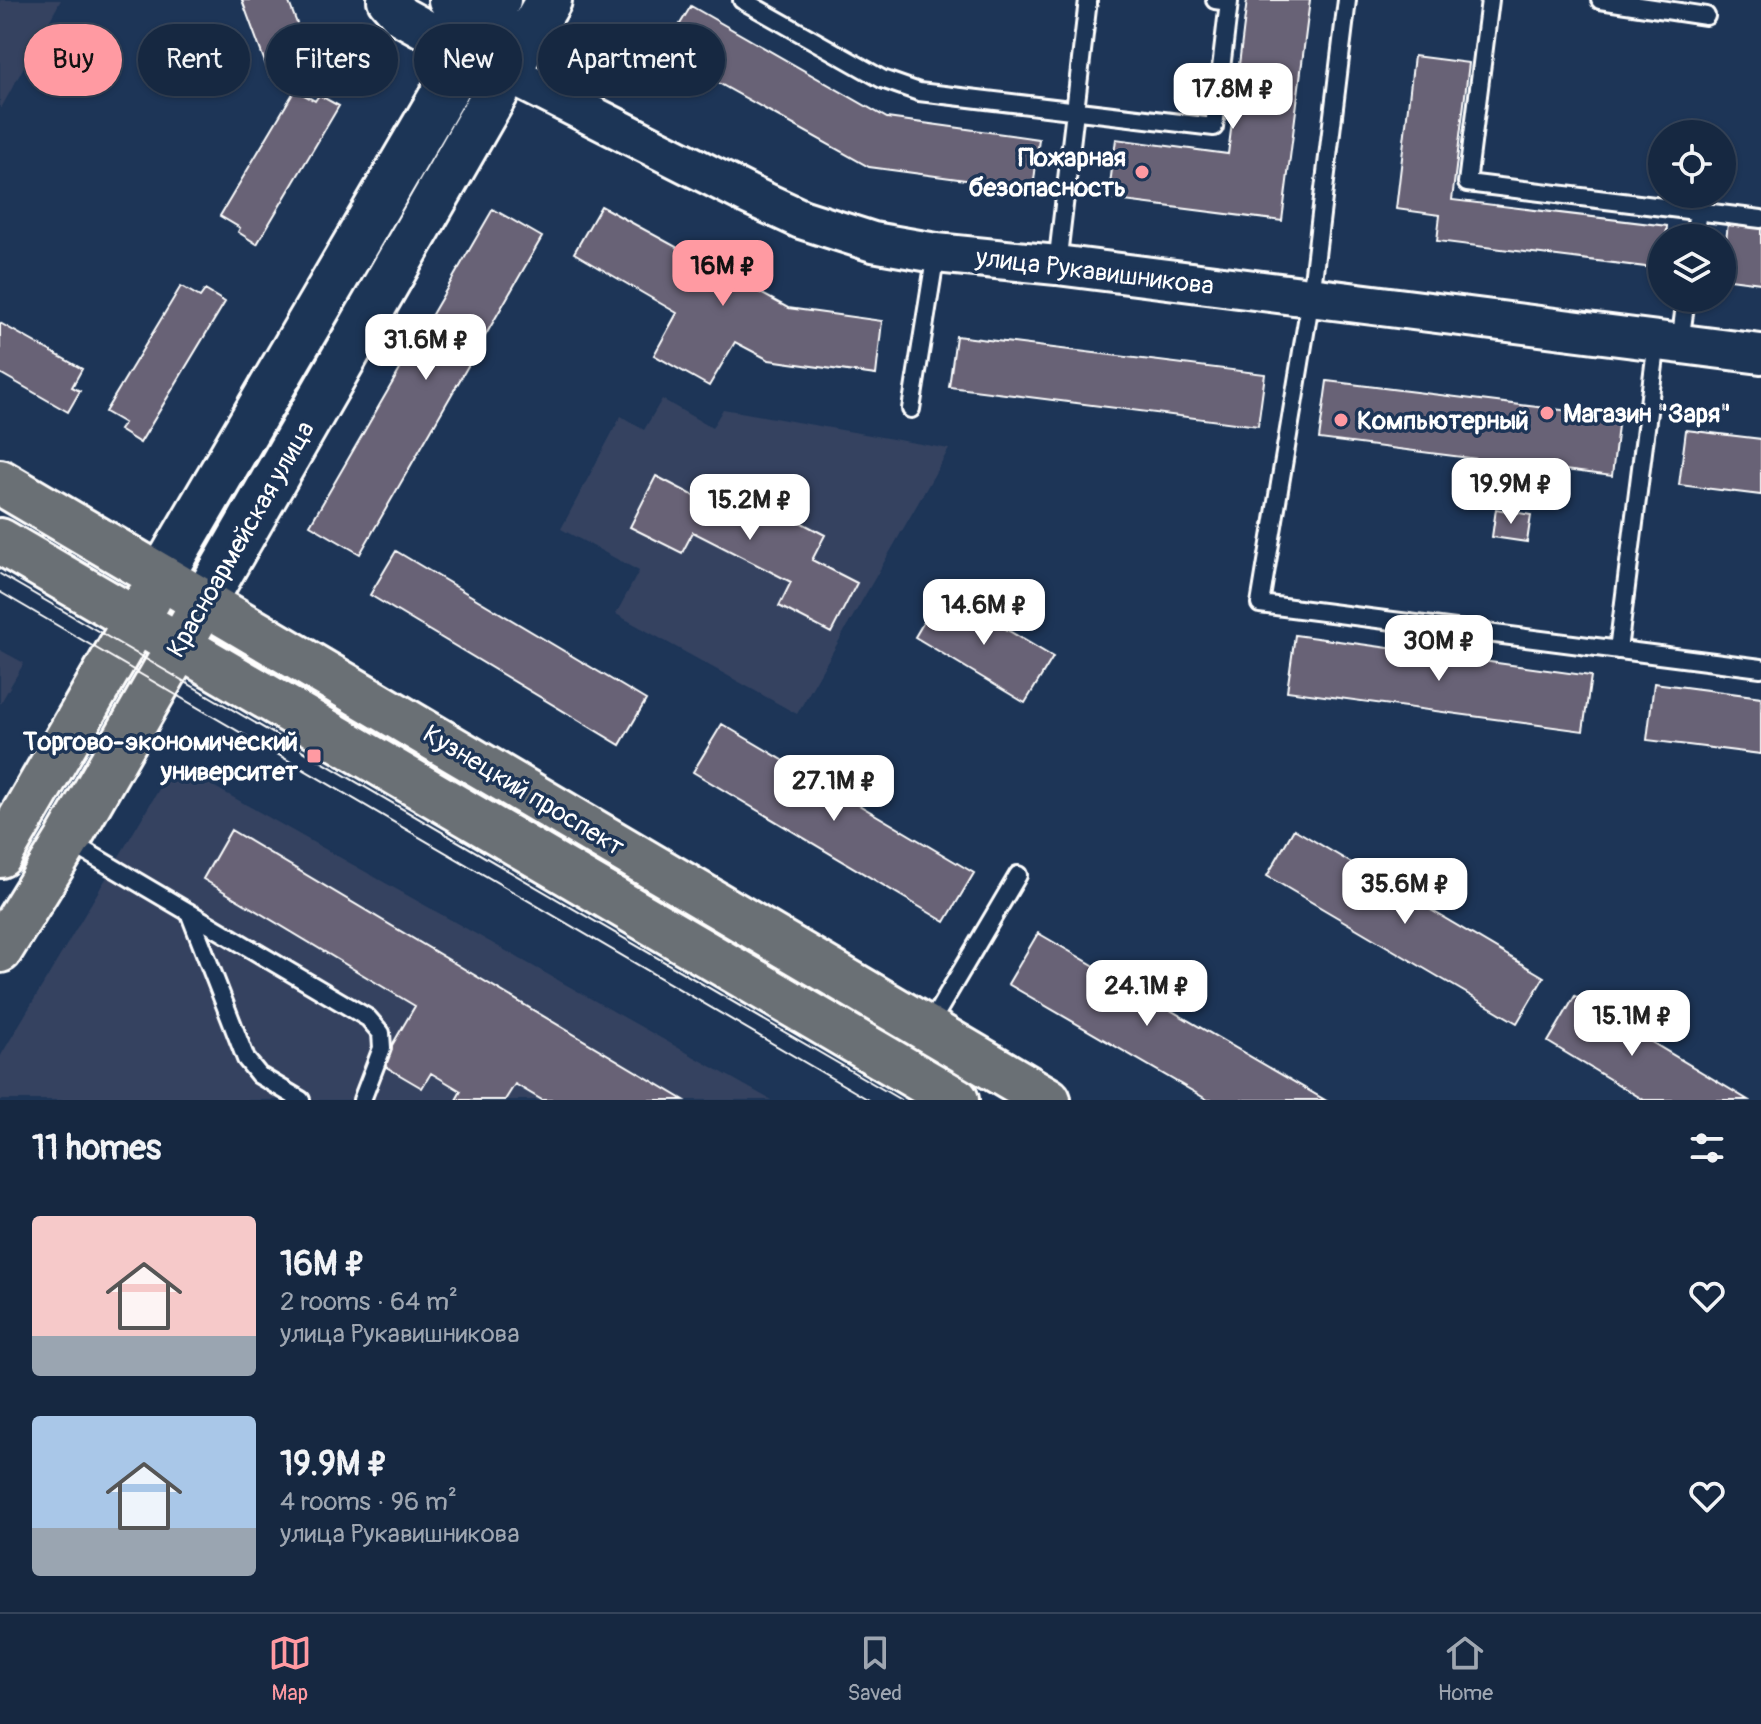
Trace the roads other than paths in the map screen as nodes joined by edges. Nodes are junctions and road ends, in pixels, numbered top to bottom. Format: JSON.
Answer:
{"nodes":[{"id":1,"x":387,"y":0,"type":"edge"},
{"id":2,"x":448,"y":0,"type":"edge"},
{"id":3,"x":742,"y":0,"type":"edge"},
{"id":4,"x":1088,"y":0,"type":"edge"},
{"id":5,"x":1215,"y":0,"type":"edge"},
{"id":6,"x":1347,"y":0,"type":"edge"},
{"id":7,"x":1490,"y":0,"type":"edge"},
{"id":8,"x":1600,"y":0,"type":"edge"},
{"id":9,"x":1706,"y":16,"type":"dead end"},
{"id":10,"x":475,"y":24,"type":"edge"},
{"id":11,"x":483,"y":24,"type":"edge"},
{"id":12,"x":528,"y":36,"type":"edge"},
{"id":13,"x":442,"y":96,"type":"edge"},
{"id":14,"x":1076,"y":110,"type":"junction"},
{"id":15,"x":1698,"y":211,"type":"junction"},
{"id":16,"x":1761,"y":219,"type":"edge"},
{"id":17,"x":1696,"y":224,"type":"edge"},
{"id":18,"x":936,"y":253,"type":"junction"},
{"id":19,"x":1057,"y":265,"type":"junction"},
{"id":20,"x":1311,"y":297,"type":"junction"},
{"id":21,"x":1680,"y":312,"type":"edge"},
{"id":22,"x":1668,"y":342,"type":"junction"},
{"id":23,"x":1761,"y":354,"type":"edge"},
{"id":24,"x":911,"y":409,"type":"dead end"},
{"id":25,"x":0,"y":482,"type":"edge"},
{"id":26,"x":0,"y":541,"type":"edge"},
{"id":27,"x":162,"y":575,"type":"junction"},
{"id":28,"x":205,"y":600,"type":"junction"},
{"id":29,"x":134,"y":621,"type":"junction"},
{"id":30,"x":179,"y":646,"type":"junction"},
{"id":31,"x":1618,"y":650,"type":"junction"},
{"id":32,"x":1761,"y":668,"type":"edge"},
{"id":33,"x":5,"y":839,"type":"edge"},
{"id":34,"x":67,"y":841,"type":"junction"},
{"id":35,"x":1018,"y":875,"type":"dead end"},
{"id":36,"x":189,"y":912,"type":"junction"},
{"id":37,"x":0,"y":950,"type":"edge"},
{"id":38,"x":927,"y":1029,"type":"junction"},
{"id":39,"x":301,"y":1100,"type":"edge"},
{"id":40,"x":362,"y":1100,"type":"edge"},
{"id":41,"x":956,"y":1100,"type":"edge"},
{"id":42,"x":1048,"y":1100,"type":"edge"}],
"edges":[{"from":1,"to":10,"type":"street"},
{"from":2,"to":11,"type":"street"},
{"from":3,"to":14,"type":"lane"},
{"from":4,"to":14,"type":"lane"},
{"from":5,"to":14,"type":"lane"},
{"from":6,"to":20,"type":"lane"},
{"from":7,"to":15,"type":"lane"},
{"from":8,"to":9,"type":"lane"},
{"from":12,"to":18,"type":"street","name":"улица Рукавишникова"},
{"from":12,"to":28,"type":"main road","name":"Красноармейская улица"},
{"from":13,"to":27,"type":"main road","name":"Красноармейская улица"},
{"from":14,"to":19,"type":"lane"},
{"from":15,"to":16,"type":"lane"},
{"from":15,"to":17,"type":"lane"},
{"from":18,"to":19,"type":"street","name":"улица Рукавишникова"},
{"from":18,"to":24,"type":"lane"},
{"from":19,"to":20,"type":"street","name":"улица Рукавишникова"},
{"from":20,"to":22,"type":"street","name":"улица Рукавишникова"},
{"from":20,"to":31,"type":"lane"},
{"from":21,"to":22,"type":"lane"},
{"from":22,"to":23,"type":"street","name":"улица Рукавишникова"},
{"from":22,"to":31,"type":"lane"},
{"from":25,"to":27,"type":"main road","name":"Кузнецкий проспект"},
{"from":26,"to":29,"type":"main road","name":"Кузнецкий проспект"},
{"from":27,"to":28,"type":"main road","name":"Кузнецкий проспект"},
{"from":27,"to":29,"type":"main road","name":"Красноармейская улица"},
{"from":28,"to":30,"type":"main road","name":"Красноармейская улица"},
{"from":28,"to":38,"type":"main road","name":"Кузнецкий проспект"},
{"from":29,"to":30,"type":"main road","name":"Кузнецкий проспект"},
{"from":29,"to":33,"type":"main road","name":"Красноармейская улица"},
{"from":30,"to":34,"type":"main road","name":"Красноармейская улица"},
{"from":30,"to":41,"type":"main road","name":"Кузнецкий проспект"},
{"from":31,"to":32,"type":"lane"},
{"from":34,"to":36,"type":"lane"},
{"from":34,"to":37,"type":"main road","name":"Красноармейская улица"},
{"from":35,"to":38,"type":"lane"},
{"from":36,"to":39,"type":"lane"},
{"from":36,"to":40,"type":"lane"},
{"from":38,"to":42,"type":"main road","name":"Кузнецкий проспект"}]}
